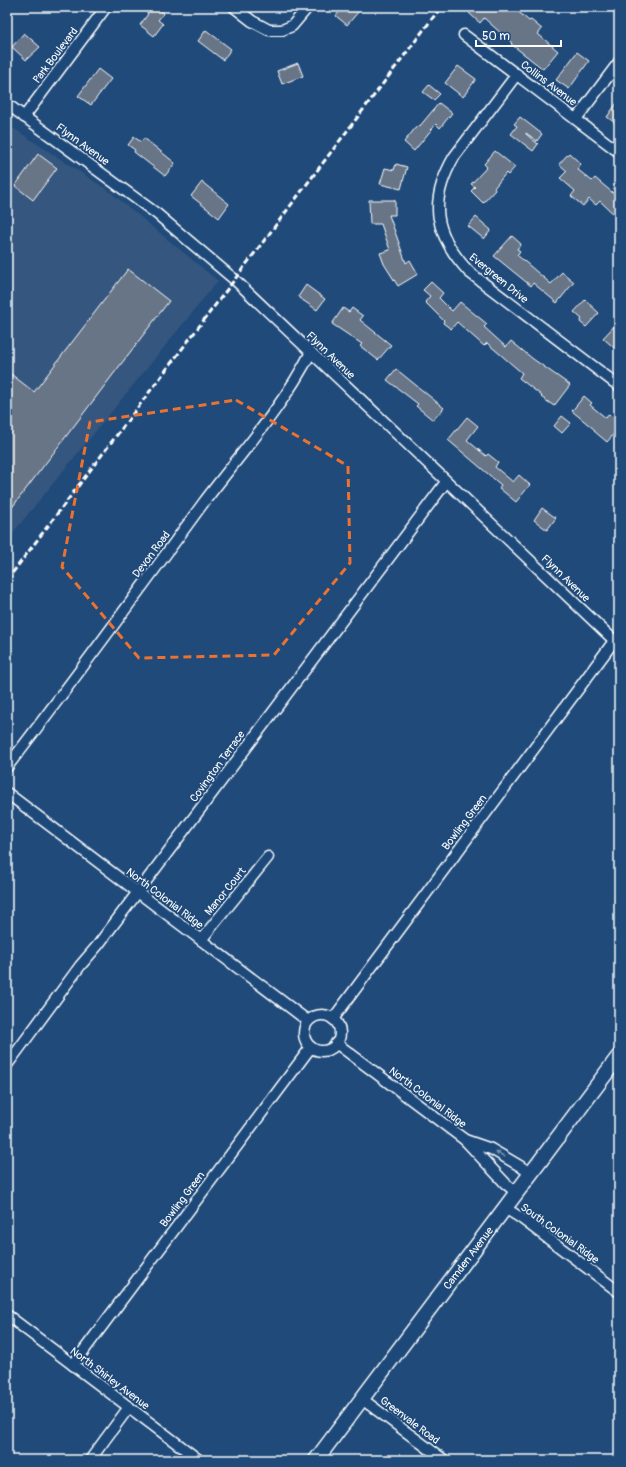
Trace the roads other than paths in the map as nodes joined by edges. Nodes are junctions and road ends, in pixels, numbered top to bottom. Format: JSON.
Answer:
{"nodes":[{"id":1,"x":106,"y":7,"type":"edge"},
{"id":2,"x":234,"y":7,"type":"edge"},
{"id":3,"x":308,"y":7,"type":"edge"},
{"id":4,"x":464,"y":35,"type":"dead end"},
{"id":5,"x":619,"y":62,"type":"edge"},
{"id":6,"x":517,"y":74,"type":"junction"},
{"id":7,"x":7,"y":104,"type":"edge"},
{"id":8,"x":24,"y":117,"type":"junction"},
{"id":9,"x":576,"y":119,"type":"junction"},
{"id":10,"x":619,"y":152,"type":"edge"},
{"id":11,"x":311,"y":352,"type":"junction"},
{"id":12,"x":619,"y":386,"type":"edge"},
{"id":13,"x":446,"y":482,"type":"junction"},
{"id":14,"x":617,"y":643,"type":"edge"},
{"id":15,"x":7,"y":767,"type":"edge"},
{"id":16,"x":7,"y":793,"type":"edge"},
{"id":17,"x":268,"y":857,"type":"dead end"},
{"id":18,"x":137,"y":892,"type":"junction"},
{"id":19,"x":201,"y":940,"type":"junction"},
{"id":20,"x":333,"y":1018,"type":"junction"},
{"id":21,"x":308,"y":1021,"type":"junction"},
{"id":22,"x":336,"y":1043,"type":"junction"},
{"id":23,"x":311,"y":1047,"type":"junction"},
{"id":24,"x":619,"y":1056,"type":"edge"},
{"id":25,"x":7,"y":1065,"type":"edge"},
{"id":26,"x":465,"y":1140,"type":"junction"},
{"id":27,"x":531,"y":1174,"type":"junction"},
{"id":28,"x":517,"y":1193,"type":"junction"},
{"id":29,"x":505,"y":1208,"type":"junction"},
{"id":30,"x":619,"y":1292,"type":"edge"},
{"id":31,"x":7,"y":1315,"type":"edge"},
{"id":32,"x":73,"y":1365,"type":"junction"},
{"id":33,"x":362,"y":1399,"type":"junction"},
{"id":34,"x":129,"y":1407,"type":"junction"},
{"id":35,"x":90,"y":1460,"type":"edge"},
{"id":36,"x":199,"y":1460,"type":"edge"},
{"id":37,"x":316,"y":1460,"type":"edge"},
{"id":38,"x":444,"y":1460,"type":"edge"}],
"edges":[{"from":1,"to":8,"type":"street","name":"Park Boulevard"},
{"from":2,"to":3,"type":"street"},
{"from":4,"to":6,"type":"street","name":"Collins Avenue"},
{"from":5,"to":9,"type":"street"},
{"from":6,"to":9,"type":"street","name":"Collins Avenue"},
{"from":6,"to":12,"type":"street","name":"Evergreen Drive"},
{"from":7,"to":8,"type":"street","name":"Flynn Avenue"},
{"from":8,"to":11,"type":"street","name":"Flynn Avenue"},
{"from":9,"to":10,"type":"street","name":"Collins Avenue"},
{"from":11,"to":13,"type":"street","name":"Flynn Avenue"},
{"from":11,"to":15,"type":"street","name":"Devon Road"},
{"from":13,"to":14,"type":"street","name":"Flynn Avenue"},
{"from":13,"to":18,"type":"street","name":"Covington Terrace"},
{"from":14,"to":20,"type":"street","name":"Bowling Green"},
{"from":16,"to":18,"type":"street","name":"North Colonial Ridge"},
{"from":17,"to":19,"type":"street","name":"Manor Court"},
{"from":18,"to":19,"type":"street","name":"North Colonial Ridge"},
{"from":18,"to":25,"type":"street","name":"Covington Terrace"},
{"from":19,"to":21,"type":"street","name":"North Colonial Ridge"},
{"from":20,"to":21,"type":"street"},
{"from":20,"to":22,"type":"street"},
{"from":21,"to":23,"type":"street"},
{"from":22,"to":23,"type":"street"},
{"from":22,"to":26,"type":"street","name":"North Colonial Ridge"},
{"from":23,"to":32,"type":"street","name":"Bowling Green"},
{"from":24,"to":27,"type":"main road","name":"Camden Avenue"},
{"from":27,"to":26,"type":"street","name":"North Colonial Ridge","one_way":true},
{"from":26,"to":28,"type":"street"},
{"from":27,"to":28,"type":"main road","name":"Camden Avenue"},
{"from":28,"to":29,"type":"main road","name":"Camden Avenue"},
{"from":29,"to":30,"type":"street","name":"South Colonial Ridge"},
{"from":29,"to":33,"type":"main road","name":"Camden Avenue"},
{"from":31,"to":32,"type":"street","name":"North Shirley Avenue"},
{"from":32,"to":34,"type":"street","name":"North Shirley Avenue"},
{"from":33,"to":37,"type":"main road","name":"Camden Avenue"},
{"from":33,"to":38,"type":"street","name":"Greenvale Road"},
{"from":34,"to":35,"type":"street"},
{"from":34,"to":36,"type":"street","name":"North Shirley Avenue"}]}
